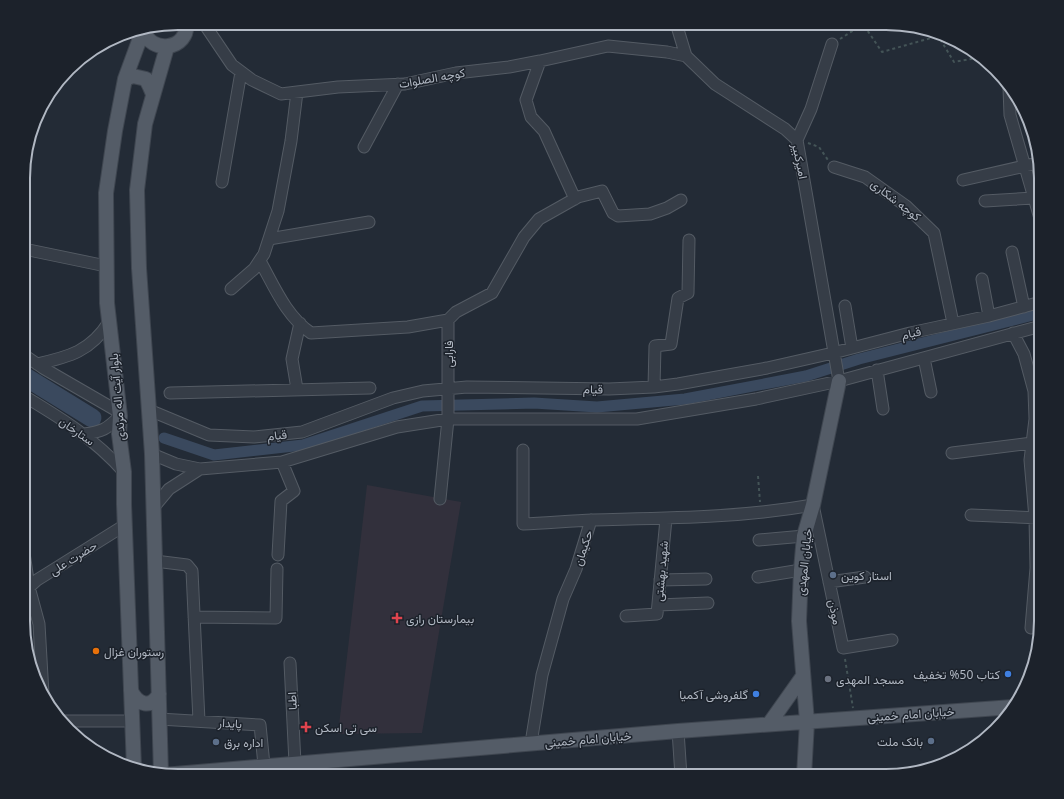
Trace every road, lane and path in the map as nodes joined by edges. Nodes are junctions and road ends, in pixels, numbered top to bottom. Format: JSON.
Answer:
{"nodes":[{"id":1,"x":185,"y":30,"type":"edge"},
{"id":2,"x":211,"y":30,"type":"edge"},
{"id":3,"x":678,"y":30,"type":"edge"},
{"id":4,"x":853,"y":30,"type":"edge"},
{"id":5,"x":866,"y":30,"type":"edge"},
{"id":6,"x":145,"y":34,"type":"edge"},
{"id":7,"x":141,"y":35,"type":"edge"},
{"id":8,"x":931,"y":38,"type":"edge"},
{"id":9,"x":941,"y":40,"type":"edge"},
{"id":10,"x":832,"y":44,"type":"joint"},
{"id":11,"x":167,"y":47,"type":"junction"},
{"id":12,"x":686,"y":56,"type":"junction"},
{"id":13,"x":973,"y":59,"type":"edge"},
{"id":14,"x":540,"y":61,"type":"junction"},
{"id":15,"x":241,"y":72,"type":"junction"},
{"id":16,"x":126,"y":78,"type":"junction"},
{"id":17,"x":398,"y":84,"type":"junction"},
{"id":18,"x":297,"y":92,"type":"junction"},
{"id":19,"x":153,"y":94,"type":"junction"},
{"id":20,"x":1009,"y":95,"type":"edge"},
{"id":21,"x":797,"y":140,"type":"junction"},
{"id":22,"x":364,"y":147,"type":"dead end"},
{"id":23,"x":1034,"y":164,"type":"edge"},
{"id":24,"x":834,"y":167,"type":"joint"},
{"id":25,"x":1024,"y":167,"type":"junction"},
{"id":26,"x":963,"y":180,"type":"dead end"},
{"id":27,"x":222,"y":182,"type":"dead end"},
{"id":28,"x":1034,"y":198,"type":"joint"},
{"id":29,"x":576,"y":199,"type":"junction"},
{"id":30,"x":681,"y":200,"type":"dead end"},
{"id":31,"x":985,"y":201,"type":"dead end"},
{"id":32,"x":369,"y":222,"type":"dead end"},
{"id":33,"x":269,"y":239,"type":"junction"},
{"id":34,"x":689,"y":240,"type":"dead end"},
{"id":35,"x":30,"y":250,"type":"edge"},
{"id":36,"x":1012,"y":252,"type":"dead end"},
{"id":37,"x":260,"y":261,"type":"junction"},
{"id":38,"x":106,"y":266,"type":"junction"},
{"id":39,"x":982,"y":279,"type":"dead end"},
{"id":40,"x":231,"y":288,"type":"dead end"},
{"id":41,"x":1034,"y":304,"type":"edge"},
{"id":42,"x":845,"y":306,"type":"dead end"},
{"id":43,"x":1024,"y":307,"type":"junction"},
{"id":44,"x":989,"y":316,"type":"junction"},
{"id":45,"x":448,"y":320,"type":"junction"},
{"id":46,"x":109,"y":322,"type":"junction"},
{"id":47,"x":300,"y":323,"type":"junction"},
{"id":48,"x":953,"y":323,"type":"junction"},
{"id":49,"x":1034,"y":328,"type":"edge"},
{"id":50,"x":1013,"y":333,"type":"junction"},
{"id":51,"x":852,"y":348,"type":"junction"},
{"id":52,"x":834,"y":353,"type":"junction"},
{"id":53,"x":924,"y":358,"type":"junction"},
{"id":54,"x":30,"y":359,"type":"edge"},
{"id":55,"x":37,"y":364,"type":"junction"},
{"id":56,"x":877,"y":370,"type":"junction"},
{"id":57,"x":839,"y":381,"type":"junction"},
{"id":58,"x":654,"y":387,"type":"junction"},
{"id":59,"x":370,"y":388,"type":"dead end"},
{"id":60,"x":449,"y":388,"type":"junction"},
{"id":61,"x":297,"y":389,"type":"junction"},
{"id":62,"x":1034,"y":391,"type":"edge"},
{"id":63,"x":170,"y":392,"type":"dead end"},
{"id":64,"x":931,"y":392,"type":"dead end"},
{"id":65,"x":30,"y":400,"type":"edge"},
{"id":66,"x":883,"y":409,"type":"dead end"},
{"id":67,"x":149,"y":410,"type":"junction"},
{"id":68,"x":119,"y":414,"type":"junction"},
{"id":69,"x":448,"y":419,"type":"junction"},
{"id":70,"x":1034,"y":427,"type":"edge"},
{"id":71,"x":84,"y":434,"type":"junction"},
{"id":72,"x":1032,"y":443,"type":"junction"},
{"id":73,"x":523,"y":450,"type":"dead end"},
{"id":74,"x":952,"y":453,"type":"dead end"},
{"id":75,"x":152,"y":454,"type":"junction"},
{"id":76,"x":282,"y":462,"type":"junction"},
{"id":77,"x":200,"y":469,"type":"junction"},
{"id":78,"x":124,"y":472,"type":"junction"},
{"id":79,"x":758,"y":476,"type":"dead end"},
{"id":80,"x":1034,"y":489,"type":"edge"},
{"id":81,"x":440,"y":498,"type":"dead end"},
{"id":82,"x":813,"y":505,"type":"junction"},
{"id":83,"x":154,"y":507,"type":"junction"},
{"id":84,"x":760,"y":513,"type":"junction"},
{"id":85,"x":971,"y":515,"type":"dead end"},
{"id":86,"x":1034,"y":518,"type":"edge"},
{"id":87,"x":666,"y":519,"type":"junction"},
{"id":88,"x":592,"y":520,"type":"junction"},
{"id":89,"x":125,"y":525,"type":"junction"},
{"id":90,"x":804,"y":536,"type":"junction"},
{"id":91,"x":758,"y":540,"type":"dead end"},
{"id":92,"x":278,"y":555,"type":"dead end"},
{"id":93,"x":155,"y":561,"type":"junction"},
{"id":94,"x":277,"y":569,"type":"dead end"},
{"id":95,"x":801,"y":570,"type":"junction"},
{"id":96,"x":758,"y":577,"type":"dead end"},
{"id":97,"x":865,"y":577,"type":"dead end"},
{"id":98,"x":706,"y":579,"type":"dead end"},
{"id":99,"x":660,"y":580,"type":"junction"},
{"id":100,"x":829,"y":582,"type":"junction"},
{"id":101,"x":30,"y":586,"type":"edge"},
{"id":102,"x":1034,"y":588,"type":"edge"},
{"id":103,"x":30,"y":600,"type":"edge"},
{"id":104,"x":708,"y":603,"type":"dead end"},
{"id":105,"x":658,"y":605,"type":"junction"},
{"id":106,"x":626,"y":616,"type":"dead end"},
{"id":107,"x":194,"y":617,"type":"junction"},
{"id":108,"x":1030,"y":628,"type":"dead end"},
{"id":109,"x":892,"y":640,"type":"dead end"},
{"id":110,"x":843,"y":648,"type":"junction"},
{"id":111,"x":290,"y":664,"type":"dead end"},
{"id":112,"x":803,"y":676,"type":"junction"},
{"id":113,"x":42,"y":681,"type":"edge"},
{"id":114,"x":131,"y":691,"type":"junction"},
{"id":115,"x":159,"y":694,"type":"junction"},
{"id":116,"x":1006,"y":708,"type":"edge"},
{"id":117,"x":159,"y":719,"type":"junction"},
{"id":118,"x":854,"y":719,"type":"junction"},
{"id":119,"x":69,"y":721,"type":"edge"},
{"id":120,"x":199,"y":721,"type":"junction"},
{"id":121,"x":133,"y":722,"type":"junction"},
{"id":122,"x":807,"y":722,"type":"junction"},
{"id":123,"x":769,"y":724,"type":"junction"},
{"id":124,"x":678,"y":731,"type":"junction"},
{"id":125,"x":531,"y":743,"type":"junction"},
{"id":126,"x":134,"y":762,"type":"edge"},
{"id":127,"x":295,"y":763,"type":"junction"},
{"id":128,"x":264,"y":765,"type":"junction"},
{"id":129,"x":162,"y":768,"type":"edge"},
{"id":130,"x":219,"y":769,"type":"edge"},
{"id":131,"x":681,"y":769,"type":"edge"},
{"id":132,"x":804,"y":769,"type":"edge"}],
"edges":[{"from":1,"to":11,"type":"main road"},
{"from":2,"to":15,"type":"street","name":"کوچه الصلوات"},
{"from":3,"to":12,"type":"street","name":"امیرکبیر"},
{"from":4,"to":10,"type":"path"},
{"from":5,"to":8,"type":"path"},
{"from":6,"to":11,"type":"main road"},
{"from":7,"to":16,"type":"main road","name":"بلوار آیت اله مرندی"},
{"from":9,"to":13,"type":"path"},
{"from":10,"to":21,"type":"street"},
{"from":11,"to":19,"type":"main road"},
{"from":12,"to":14,"type":"street","name":"کوچه الصلوات"},
{"from":12,"to":21,"type":"street","name":"امیرکبیر"},
{"from":14,"to":17,"type":"street","name":"کوچه الصلوات"},
{"from":14,"to":29,"type":"street"},
{"from":15,"to":18,"type":"street","name":"کوچه الصلوات"},
{"from":15,"to":27,"type":"street"},
{"from":16,"to":19,"type":"main road"},
{"from":16,"to":38,"type":"main road","name":"بلوار آیت اله مرندی"},
{"from":17,"to":18,"type":"street","name":"کوچه الصلوات"},
{"from":17,"to":22,"type":"street"},
{"from":18,"to":33,"type":"street"},
{"from":19,"to":67,"type":"main road"},
{"from":20,"to":25,"type":"street"},
{"from":21,"to":24,"type":"path"},
{"from":21,"to":52,"type":"street","name":"امیرکبیر"},
{"from":23,"to":25,"type":"street"},
{"from":24,"to":48,"type":"street","name":"کوچه شکاری"},
{"from":25,"to":26,"type":"street"},
{"from":25,"to":28,"type":"street"},
{"from":28,"to":31,"type":"street"},
{"from":29,"to":30,"type":"street"},
{"from":29,"to":45,"type":"street"},
{"from":32,"to":33,"type":"street"},
{"from":33,"to":37,"type":"street"},
{"from":34,"to":58,"type":"street"},
{"from":35,"to":38,"type":"street"},
{"from":36,"to":43,"type":"street"},
{"from":37,"to":40,"type":"street"},
{"from":37,"to":47,"type":"street"},
{"from":38,"to":46,"type":"main road","name":"بلوار آیت اله مرندی"},
{"from":39,"to":44,"type":"street"},
{"from":41,"to":43,"type":"street","name":"قیام"},
{"from":42,"to":51,"type":"street"},
{"from":43,"to":44,"type":"street","name":"قیام"},
{"from":44,"to":48,"type":"street","name":"قیام"},
{"from":45,"to":47,"type":"street"},
{"from":45,"to":60,"type":"street","name":"فارابی"},
{"from":46,"to":55,"type":"street"},
{"from":46,"to":68,"type":"main road","name":"بلوار آیت اله مرندی"},
{"from":47,"to":61,"type":"street"},
{"from":48,"to":51,"type":"street","name":"قیام"},
{"from":49,"to":50,"type":"street"},
{"from":50,"to":53,"type":"street"},
{"from":50,"to":62,"type":"street"},
{"from":51,"to":52,"type":"street","name":"قیام"},
{"from":52,"to":57,"type":"street","name":"امیرکبیر"},
{"from":52,"to":58,"type":"street","name":"قیام"},
{"from":53,"to":56,"type":"street"},
{"from":53,"to":64,"type":"street"},
{"from":54,"to":55,"type":"street"},
{"from":55,"to":68,"type":"street"},
{"from":56,"to":57,"type":"street"},
{"from":56,"to":66,"type":"street"},
{"from":57,"to":69,"type":"street"},
{"from":57,"to":82,"type":"main road","name":"خیابان المهدی"},
{"from":58,"to":60,"type":"street","name":"قیام"},
{"from":59,"to":61,"type":"street"},
{"from":60,"to":67,"type":"street","name":"قیام"},
{"from":60,"to":69,"type":"street","name":"فارابی"},
{"from":61,"to":63,"type":"street"},
{"from":65,"to":71,"type":"street","name":"ستارخان"},
{"from":67,"to":75,"type":"main road"},
{"from":68,"to":71,"type":"street"},
{"from":68,"to":78,"type":"main road","name":"بلوار آیت اله مرندی"},
{"from":69,"to":76,"type":"street"},
{"from":69,"to":81,"type":"street","name":"فارابی"},
{"from":70,"to":72,"type":"street"},
{"from":71,"to":78,"type":"street","name":"ستارخان"},
{"from":72,"to":74,"type":"street"},
{"from":72,"to":80,"type":"street"},
{"from":73,"to":88,"type":"street"},
{"from":75,"to":77,"type":"street"},
{"from":75,"to":83,"type":"main road"},
{"from":76,"to":77,"type":"street"},
{"from":76,"to":92,"type":"street"},
{"from":77,"to":83,"type":"street"},
{"from":78,"to":89,"type":"main road","name":"بلوار آیت اله مرندی"},
{"from":79,"to":84,"type":"path"},
{"from":82,"to":84,"type":"street","name":"حکیمان"},
{"from":82,"to":90,"type":"main road","name":"خیابان المهدی"},
{"from":82,"to":100,"type":"street","name":"موذن"},
{"from":83,"to":93,"type":"main road"},
{"from":84,"to":87,"type":"street","name":"حکیمان"},
{"from":85,"to":86,"type":"street"},
{"from":87,"to":88,"type":"street","name":"حکیمان"},
{"from":87,"to":99,"type":"street","name":"شهید بهشتی"},
{"from":88,"to":125,"type":"street","name":"حکیمان"},
{"from":89,"to":101,"type":"street","name":"حضرت علی"},
{"from":89,"to":114,"type":"main road","name":"بلوار آیت اله مرندی"},
{"from":90,"to":91,"type":"street"},
{"from":90,"to":95,"type":"main road","name":"خیابان المهدی"},
{"from":93,"to":107,"type":"street"},
{"from":93,"to":115,"type":"main road"},
{"from":94,"to":107,"type":"street"},
{"from":95,"to":96,"type":"street"},
{"from":95,"to":112,"type":"main road","name":"خیابان المهدی"},
{"from":97,"to":100,"type":"street"},
{"from":98,"to":99,"type":"street"},
{"from":99,"to":105,"type":"street","name":"شهید بهشتی"},
{"from":100,"to":110,"type":"street","name":"موذن"},
{"from":102,"to":108,"type":"street"},
{"from":103,"to":113,"type":"street"},
{"from":104,"to":105,"type":"street"},
{"from":105,"to":106,"type":"street","name":"شهید بهشتی"},
{"from":107,"to":120,"type":"street"},
{"from":109,"to":110,"type":"street"},
{"from":110,"to":118,"type":"path"},
{"from":111,"to":127,"type":"street","name":"اطبا"},
{"from":112,"to":122,"type":"main road","name":"خیابان المهدی"},
{"from":112,"to":123,"type":"main road"},
{"from":114,"to":115,"type":"main road"},
{"from":114,"to":121,"type":"main road","name":"بلوار آیت اله مرندی"},
{"from":115,"to":117,"type":"main road"},
{"from":116,"to":118,"type":"main road","name":"خیابان امام خمینی"},
{"from":117,"to":120,"type":"street","name":"پایدار"},
{"from":117,"to":129,"type":"main road"},
{"from":118,"to":122,"type":"main road","name":"خیابان امام خمینی"},
{"from":119,"to":121,"type":"street"},
{"from":120,"to":128,"type":"street","name":"پایدار"},
{"from":121,"to":126,"type":"main road","name":"بلوار آیت اله مرندی"},
{"from":122,"to":123,"type":"main road","name":"خیابان امام خمینی"},
{"from":122,"to":132,"type":"main road","name":"خیابان المهدی"},
{"from":123,"to":124,"type":"main road","name":"خیابان امام خمینی"},
{"from":124,"to":125,"type":"main road","name":"خیابان امام خمینی"},
{"from":124,"to":131,"type":"street"},
{"from":125,"to":127,"type":"main road","name":"خیابان امام خمینی"},
{"from":127,"to":128,"type":"main road","name":"خیابان امام خمینی"},
{"from":128,"to":130,"type":"main road","name":"خیابان امام خمینی"}]}
